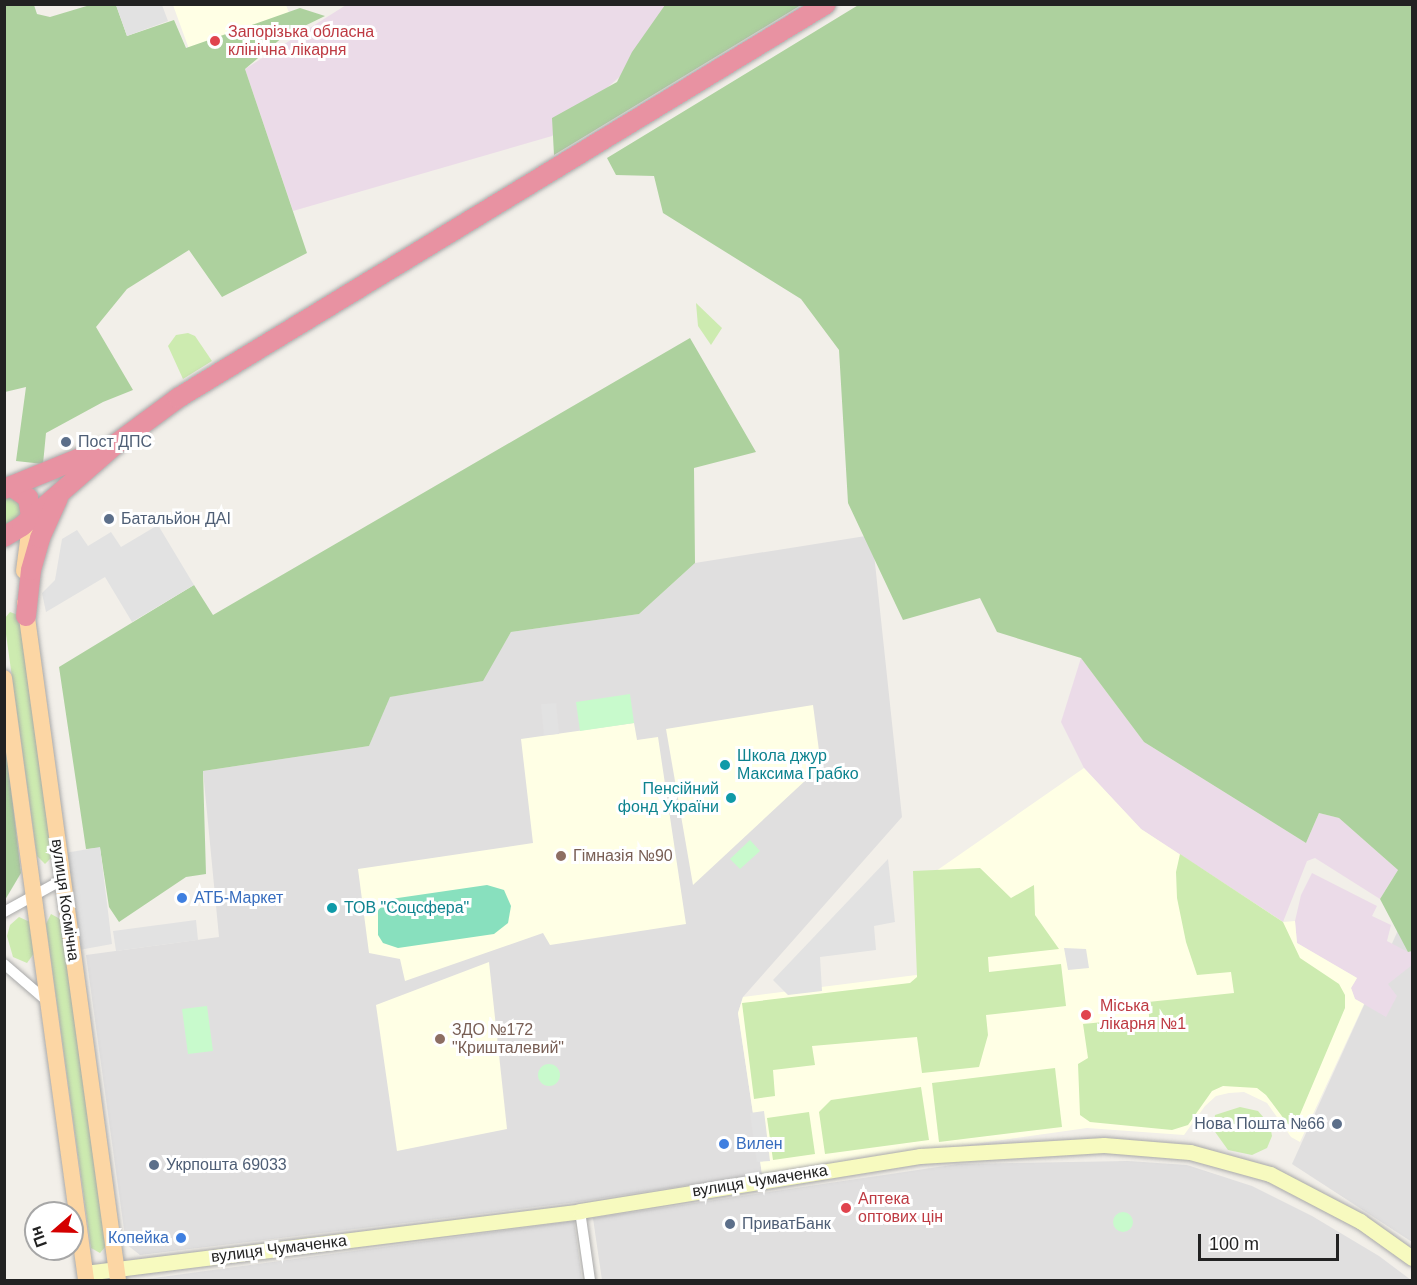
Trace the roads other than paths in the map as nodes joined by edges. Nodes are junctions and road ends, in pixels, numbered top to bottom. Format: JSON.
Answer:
{"nodes":[{"id":1,"x":826,"y":4,"type":"edge"},
{"id":2,"x":117,"y":443,"type":"junction"},
{"id":3,"x":7,"y":486,"type":"edge"},
{"id":4,"x":62,"y":489,"type":"junction"},
{"id":5,"x":31,"y":518,"type":"junction"},
{"id":6,"x":4,"y":537,"type":"edge"},
{"id":7,"x":26,"y":616,"type":"junction"},
{"id":8,"x":4,"y":678,"type":"edge"},
{"id":9,"x":62,"y":880,"type":"junction"},
{"id":10,"x":36,"y":893,"type":"junction"},
{"id":11,"x":4,"y":912,"type":"edge"},
{"id":12,"x":4,"y":964,"type":"edge"},
{"id":13,"x":49,"y":1003,"type":"junction"},
{"id":14,"x":580,"y":1211,"type":"junction"},
{"id":15,"x":1413,"y":1257,"type":"edge"},
{"id":16,"x":117,"y":1275,"type":"edge"},
{"id":17,"x":86,"y":1277,"type":"edge"},
{"id":18,"x":590,"y":1281,"type":"edge"}],
"edges":[{"from":1,"to":2,"type":"highway"},
{"from":2,"to":3,"type":"highway"},
{"from":2,"to":4,"type":"highway"},
{"from":3,"to":5,"type":"highway"},
{"from":4,"to":5,"type":"highway"},
{"from":4,"to":7,"type":"highway"},
{"from":5,"to":6,"type":"highway"},
{"from":5,"to":7,"type":"main road","name":"вулиця Космічна"},
{"from":7,"to":9,"type":"main road","name":"вулиця Космічна"},
{"from":8,"to":10,"type":"main road","name":"вулиця Космічна"},
{"from":9,"to":10,"type":"street"},
{"from":9,"to":16,"type":"main road","name":"вулиця Космічна"},
{"from":10,"to":11,"type":"street"},
{"from":10,"to":13,"type":"main road","name":"вулиця Космічна"},
{"from":12,"to":13,"type":"street"},
{"from":13,"to":17,"type":"main road","name":"вулиця Космічна"},
{"from":14,"to":15,"type":"street","name":"вулиця Чумаченка"},
{"from":14,"to":16,"type":"street","name":"вулиця Чумаченка"},
{"from":14,"to":18,"type":"street"},
{"from":16,"to":17,"type":"street","name":"вулиця Чумаченка"}]}
